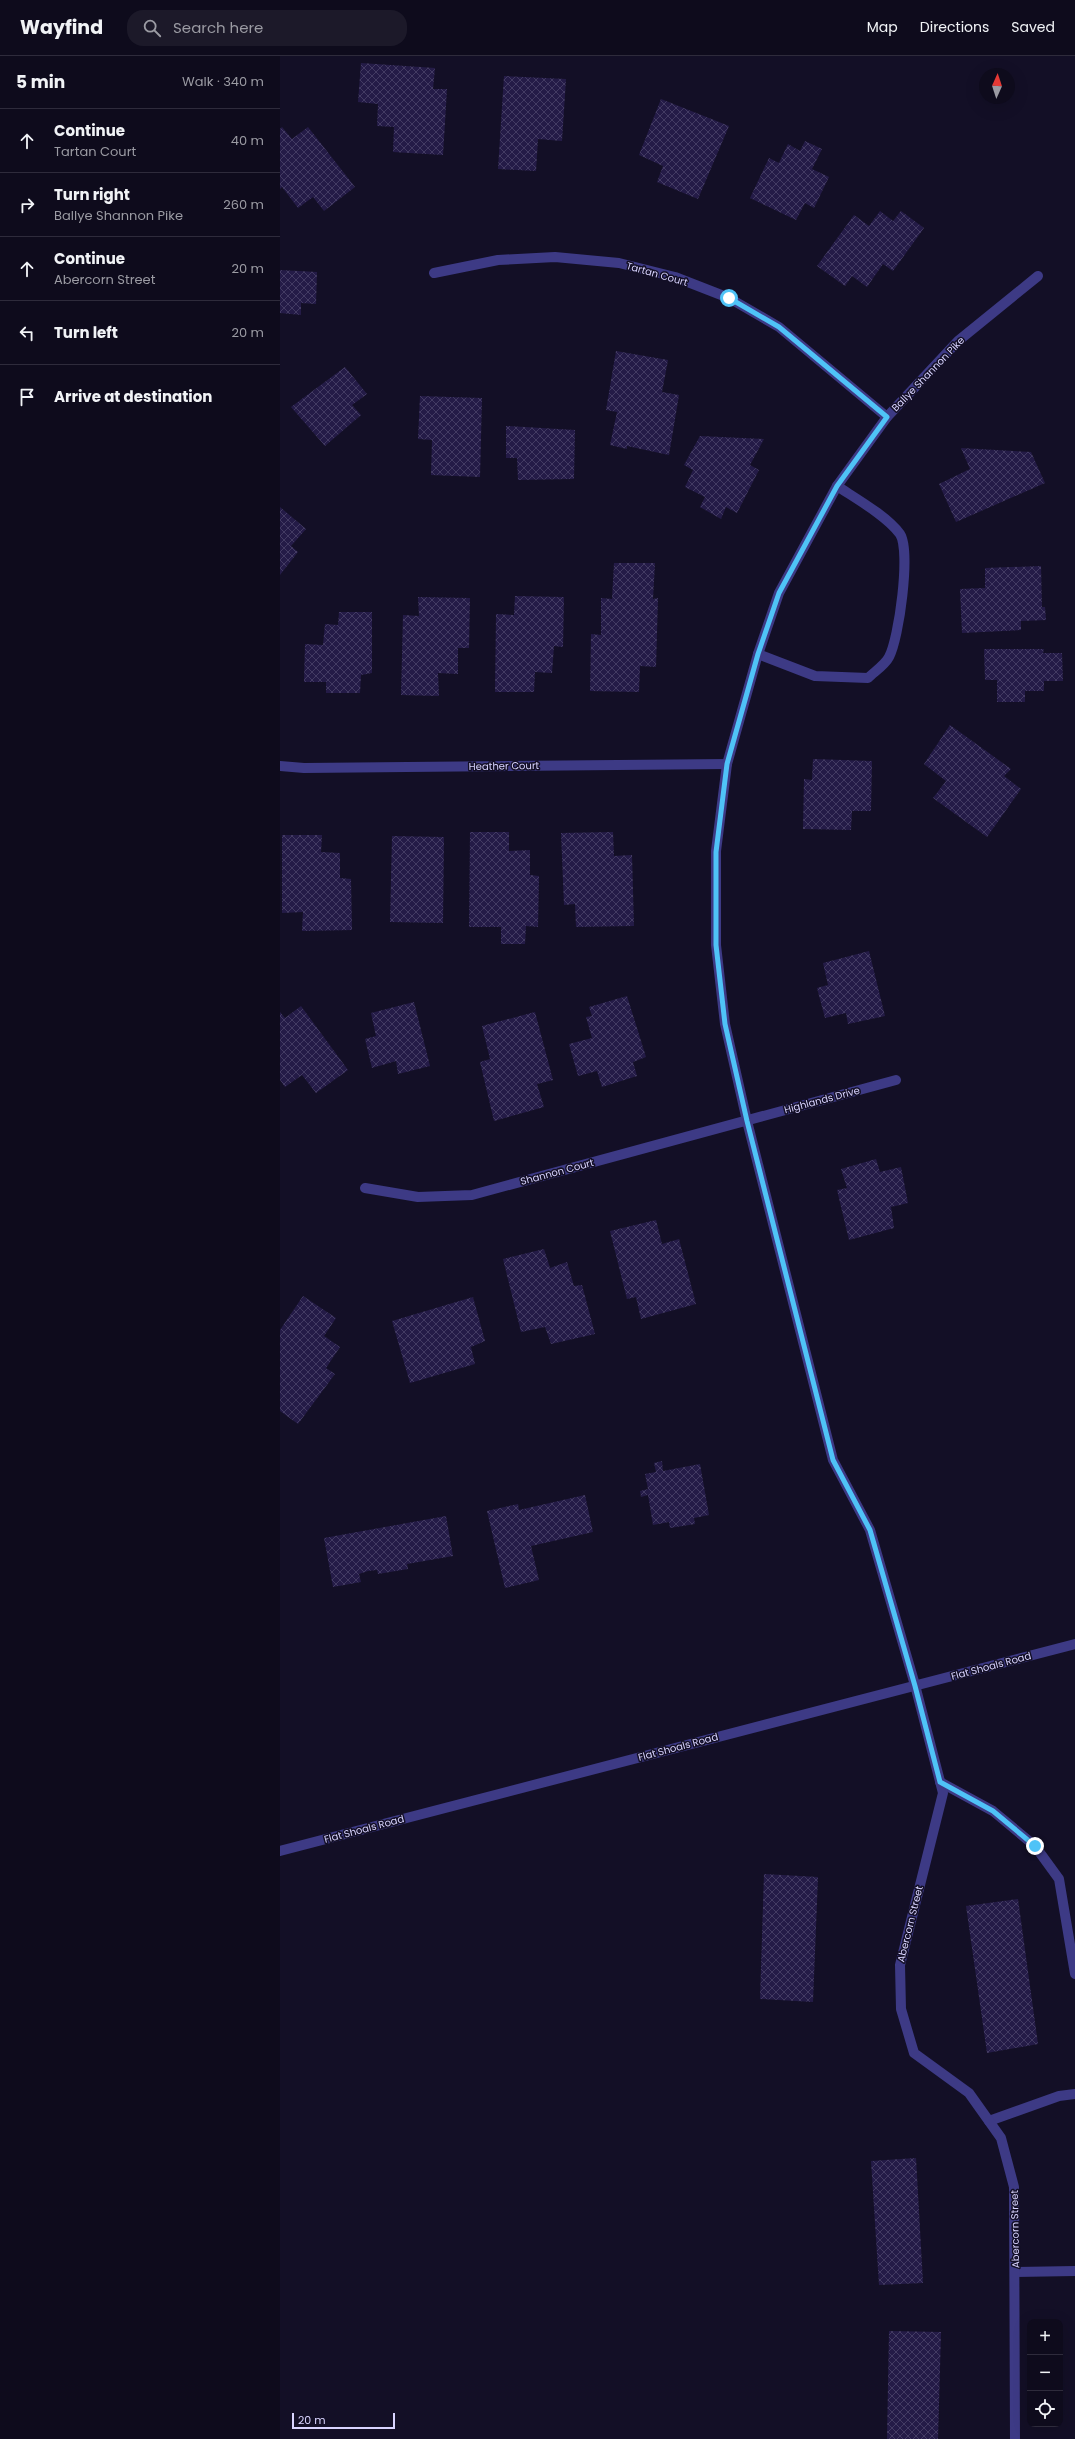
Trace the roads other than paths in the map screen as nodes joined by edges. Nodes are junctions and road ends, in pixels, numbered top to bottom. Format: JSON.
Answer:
{"nodes":[{"id":1,"x":434,"y":273,"type":"dead end"},
{"id":2,"x":1038,"y":276,"type":"dead end"},
{"id":3,"x":887,"y":417,"type":"junction"},
{"id":4,"x":837,"y":486,"type":"junction"},
{"id":5,"x":758,"y":654,"type":"junction"},
{"id":6,"x":727,"y":764,"type":"junction"},
{"id":7,"x":280,"y":766,"type":"edge"},
{"id":8,"x":896,"y":1080,"type":"dead end"},
{"id":9,"x":747,"y":1121,"type":"junction"},
{"id":10,"x":365,"y":1188,"type":"dead end"},
{"id":11,"x":1075,"y":1644,"type":"edge"},
{"id":12,"x":915,"y":1686,"type":"junction"},
{"id":13,"x":940,"y":1782,"type":"junction"},
{"id":14,"x":280,"y":1851,"type":"edge"},
{"id":15,"x":1075,"y":1974,"type":"edge"},
{"id":16,"x":1075,"y":2094,"type":"edge"},
{"id":17,"x":989,"y":2121,"type":"junction"},
{"id":18,"x":1075,"y":2271,"type":"edge"},
{"id":19,"x":1015,"y":2272,"type":"junction"},
{"id":20,"x":1015,"y":2439,"type":"edge"}],
"edges":[{"from":1,"to":3,"type":"street","name":"Tartan Court"},
{"from":2,"to":3,"type":"street","name":"Ballye Shannon Pike"},
{"from":3,"to":4,"type":"street","name":"Ballye Shannon Pike"},
{"from":4,"to":5,"type":"street","name":"Ballye Shannon Pike"},
{"from":4,"to":5,"type":"street"},
{"from":5,"to":6,"type":"street","name":"Ballye Shannon Pike"},
{"from":6,"to":7,"type":"street","name":"Heather Court"},
{"from":6,"to":9,"type":"street","name":"Ballye Shannon Pike"},
{"from":8,"to":9,"type":"street","name":"Highlands Drive"},
{"from":9,"to":10,"type":"street","name":"Shannon Court"},
{"from":9,"to":12,"type":"street","name":"Ballye Shannon Pike"},
{"from":11,"to":12,"type":"street","name":"Flat Shoals Road"},
{"from":12,"to":13,"type":"street","name":"Abercorn Street"},
{"from":12,"to":14,"type":"street","name":"Flat Shoals Road"},
{"from":13,"to":15,"type":"street"},
{"from":13,"to":17,"type":"street","name":"Abercorn Street"},
{"from":16,"to":17,"type":"street"},
{"from":17,"to":19,"type":"street","name":"Abercorn Street"},
{"from":18,"to":19,"type":"street"},
{"from":19,"to":20,"type":"street","name":"Abercorn Street"}]}
